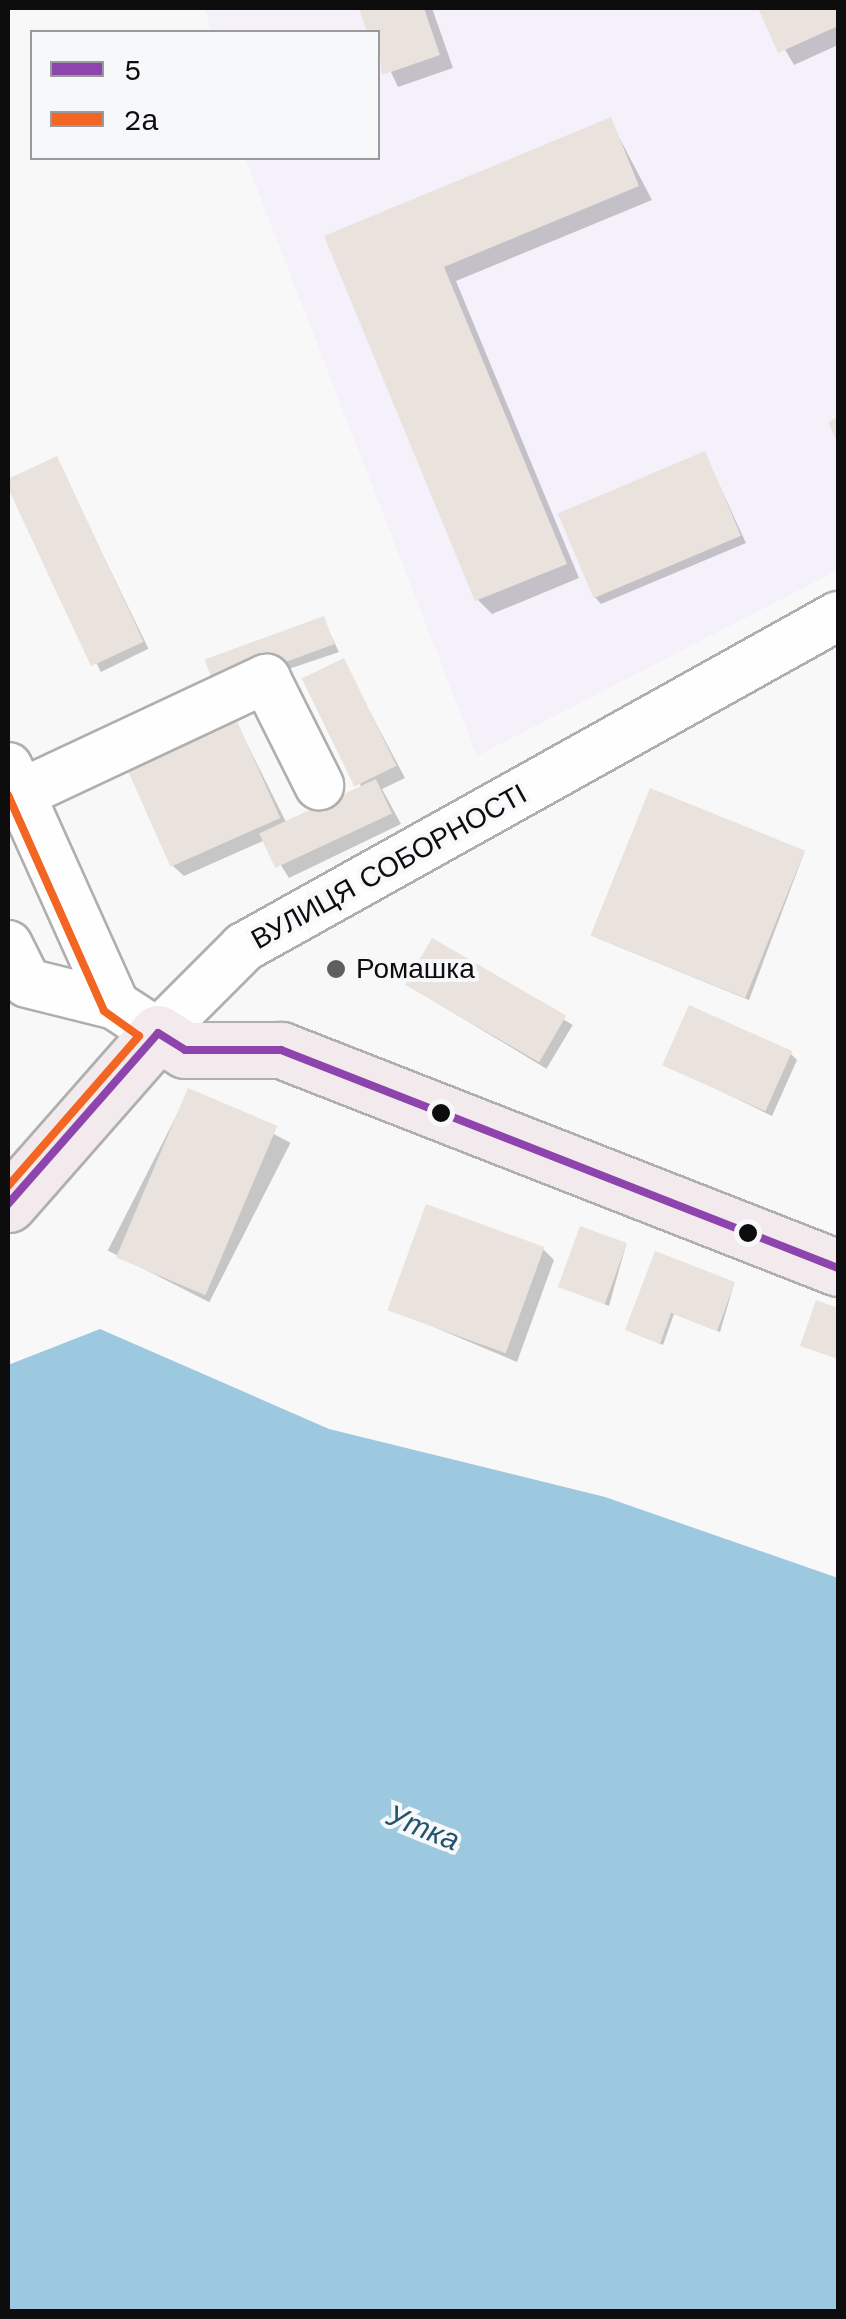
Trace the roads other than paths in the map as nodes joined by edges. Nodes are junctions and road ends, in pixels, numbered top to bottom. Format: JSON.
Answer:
{"nodes":[{"id":1,"x":833,"y":626,"type":"edge"},
{"id":2,"x":14,"y":780,"type":"edge"},
{"id":3,"x":319,"y":784,"type":"dead end"},
{"id":4,"x":8,"y":945,"type":"edge"},
{"id":5,"x":137,"y":1019,"type":"junction"},
{"id":6,"x":8,"y":1204,"type":"edge"},
{"id":7,"x":838,"y":1268,"type":"edge"}],
"edges":[{"from":1,"to":5,"type":"street","name":"ВУЛИЦЯ СОБОРНОСТІ"},
{"from":2,"to":3,"type":"street"},
{"from":2,"to":5,"type":"street"},
{"from":4,"to":5,"type":"street"},
{"from":5,"to":6,"type":"main road","name":"ВУЛИЦЯ СОБОРНОСТІ"},
{"from":5,"to":7,"type":"main road"}]}
